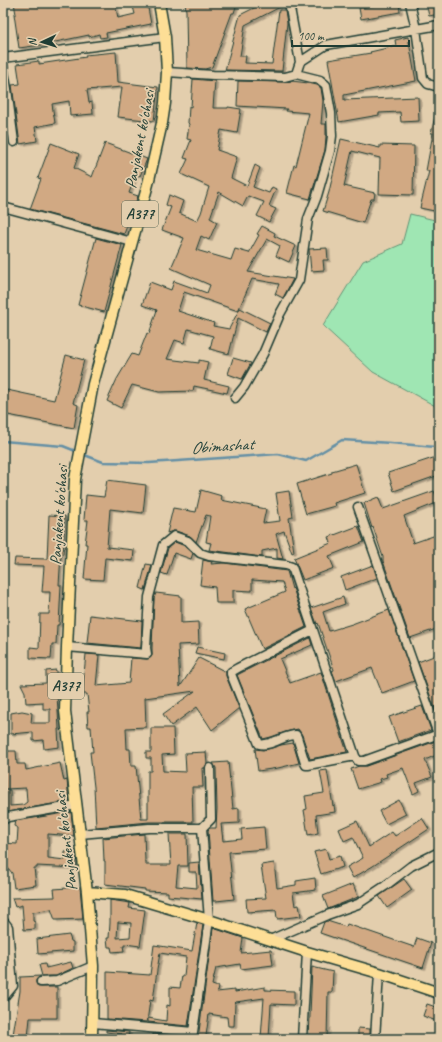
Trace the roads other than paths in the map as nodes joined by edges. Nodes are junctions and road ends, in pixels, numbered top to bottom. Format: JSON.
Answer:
{"nodes":[{"id":1,"x":159,"y":3,"type":"edge"},
{"id":2,"x":289,"y":3,"type":"edge"},
{"id":3,"x":410,"y":3,"type":"edge"},
{"id":4,"x":439,"y":25,"type":"edge"},
{"id":5,"x":416,"y":29,"type":"junction"},
{"id":6,"x":165,"y":37,"type":"junction"},
{"id":7,"x":3,"y":58,"type":"edge"},
{"id":8,"x":300,"y":62,"type":"junction"},
{"id":9,"x":3,"y":66,"type":"edge"},
{"id":10,"x":167,"y":72,"type":"junction"},
{"id":11,"x":296,"y":74,"type":"junction"},
{"id":12,"x":439,"y":87,"type":"edge"},
{"id":13,"x":14,"y":142,"type":"dead end"},
{"id":14,"x":3,"y":207,"type":"edge"},
{"id":15,"x":132,"y":242,"type":"junction"},
{"id":16,"x":235,"y":398,"type":"dead end"},
{"id":17,"x":358,"y":507,"type":"dead end"},
{"id":18,"x":313,"y":630,"type":"junction"},
{"id":19,"x":67,"y":647,"type":"junction"},
{"id":20,"x":439,"y":734,"type":"edge"},
{"id":21,"x":355,"y":756,"type":"junction"},
{"id":22,"x":210,"y":768,"type":"dead end"},
{"id":23,"x":77,"y":805,"type":"junction"},
{"id":24,"x":3,"y":820,"type":"edge"},
{"id":25,"x":202,"y":828,"type":"junction"},
{"id":26,"x":80,"y":834,"type":"junction"},
{"id":27,"x":439,"y":852,"type":"edge"},
{"id":28,"x":87,"y":892,"type":"junction"},
{"id":29,"x":209,"y":920,"type":"junction"},
{"id":30,"x":3,"y":922,"type":"edge"},
{"id":31,"x":270,"y":940,"type":"junction"},
{"id":32,"x":307,"y":952,"type":"junction"},
{"id":33,"x":93,"y":966,"type":"junction"},
{"id":34,"x":379,"y":973,"type":"junction"},
{"id":35,"x":41,"y":982,"type":"dead end"},
{"id":36,"x":439,"y":993,"type":"edge"},
{"id":37,"x":3,"y":998,"type":"edge"},
{"id":38,"x":93,"y":1023,"type":"junction"},
{"id":39,"x":193,"y":1036,"type":"edge"},
{"id":40,"x":92,"y":1039,"type":"edge"},
{"id":41,"x":302,"y":1039,"type":"edge"},
{"id":42,"x":375,"y":1039,"type":"edge"}],
"edges":[{"from":1,"to":6,"type":"main road","name":"Panjakent ko'chasi","number":"A377"},
{"from":2,"to":8,"type":"street"},
{"from":3,"to":5,"type":"street"},
{"from":4,"to":5,"type":"street"},
{"from":5,"to":8,"type":"street"},
{"from":5,"to":12,"type":"street"},
{"from":6,"to":7,"type":"street"},
{"from":6,"to":10,"type":"main road","name":"Panjakent ko'chasi","number":"A377"},
{"from":8,"to":11,"type":"street"},
{"from":9,"to":13,"type":"street"},
{"from":10,"to":11,"type":"street"},
{"from":10,"to":15,"type":"main road","name":"Panjakent ko'chasi","number":"A377"},
{"from":11,"to":16,"type":"street"},
{"from":14,"to":15,"type":"street"},
{"from":15,"to":19,"type":"main road","name":"Panjakent ko'chasi","number":"A377"},
{"from":17,"to":20,"type":"street"},
{"from":18,"to":19,"type":"street"},
{"from":18,"to":21,"type":"street"},
{"from":18,"to":21,"type":"street"},
{"from":19,"to":23,"type":"main road","name":"Panjakent ko'chasi","number":"A377"},
{"from":20,"to":21,"type":"street"},
{"from":22,"to":25,"type":"street"},
{"from":23,"to":24,"type":"street"},
{"from":23,"to":26,"type":"main road","name":"Panjakent ko'chasi","number":"A377"},
{"from":25,"to":26,"type":"street"},
{"from":25,"to":29,"type":"street"},
{"from":26,"to":28,"type":"main road","name":"Panjakent ko'chasi","number":"A377"},
{"from":27,"to":31,"type":"street"},
{"from":28,"to":29,"type":"main road"},
{"from":28,"to":33,"type":"main road","name":"Panjakent ko'chasi"},
{"from":29,"to":31,"type":"main road"},
{"from":29,"to":39,"type":"street"},
{"from":30,"to":37,"type":"street"},
{"from":31,"to":32,"type":"main road"},
{"from":32,"to":34,"type":"main road"},
{"from":32,"to":41,"type":"street"},
{"from":33,"to":35,"type":"street"},
{"from":33,"to":38,"type":"main road","name":"Panjakent ko'chasi"},
{"from":34,"to":36,"type":"main road"},
{"from":34,"to":42,"type":"street"},
{"from":38,"to":39,"type":"street"},
{"from":38,"to":40,"type":"main road","name":"Panjakent ko'chasi"}]}
